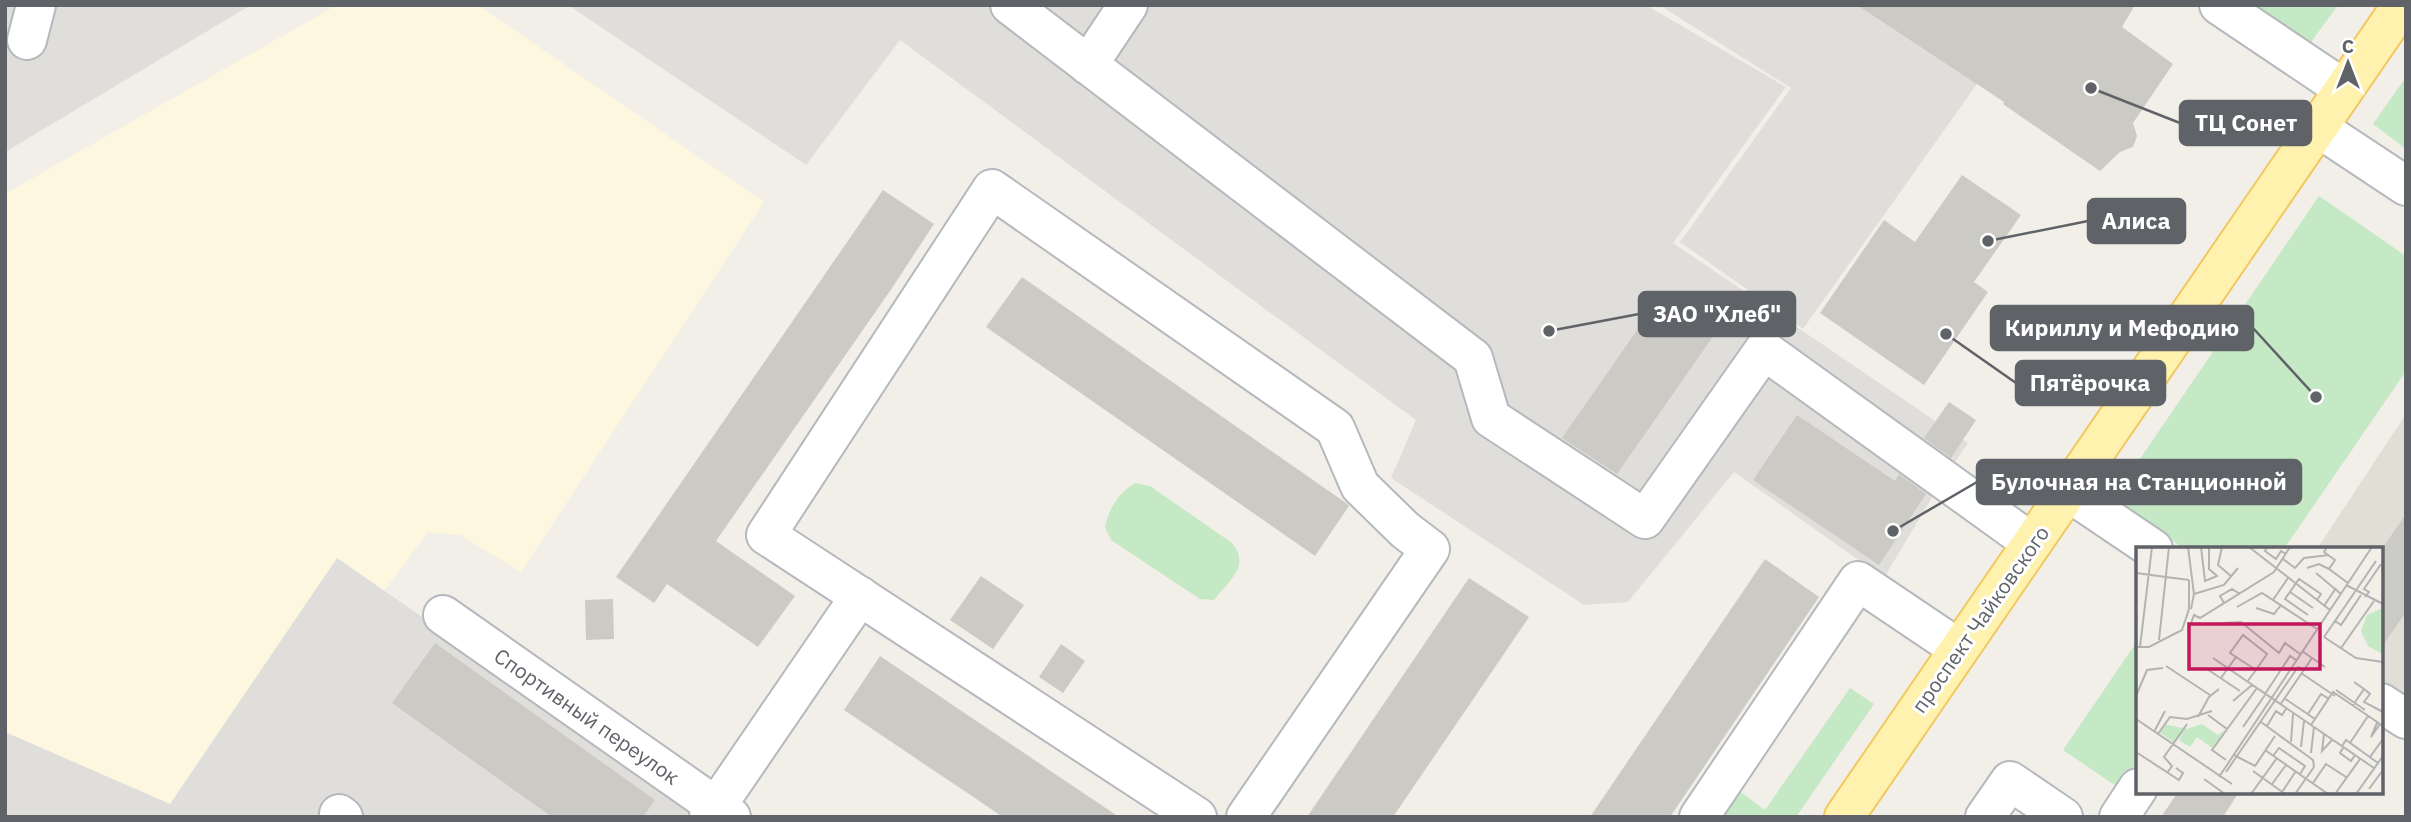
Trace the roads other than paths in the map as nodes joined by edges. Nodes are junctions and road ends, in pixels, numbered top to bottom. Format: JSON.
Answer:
{"nodes":[{"id":1,"x":1010,"y":5,"type":"edge"},
{"id":2,"x":1128,"y":5,"type":"edge"},
{"id":3,"x":2219,"y":5,"type":"edge"},
{"id":4,"x":2402,"y":5,"type":"edge"},
{"id":5,"x":1088,"y":65,"type":"junction"},
{"id":6,"x":2344,"y":89,"type":"junction"},
{"id":7,"x":2318,"y":127,"type":"junction"},
{"id":8,"x":2406,"y":186,"type":"edge"},
{"id":9,"x":2067,"y":491,"type":"junction"},
{"id":10,"x":2032,"y":543,"type":"junction"},
{"id":11,"x":2150,"y":547,"type":"edge"},
{"id":12,"x":860,"y":596,"type":"junction"},
{"id":13,"x":443,"y":615,"type":"dead end"},
{"id":14,"x":1959,"y":649,"type":"junction"},
{"id":15,"x":2383,"y":703,"type":"edge"},
{"id":16,"x":2406,"y":719,"type":"edge"},
{"id":17,"x":2136,"y":791,"type":"edge"},
{"id":18,"x":719,"y":813,"type":"edge"},
{"id":19,"x":1848,"y":815,"type":"edge"},
{"id":20,"x":1197,"y":817,"type":"edge"},
{"id":21,"x":1246,"y":817,"type":"edge"},
{"id":22,"x":1699,"y":817,"type":"edge"},
{"id":23,"x":1985,"y":817,"type":"edge"},
{"id":24,"x":2063,"y":817,"type":"edge"},
{"id":25,"x":2119,"y":817,"type":"edge"}],
"edges":[{"from":1,"to":5,"type":"street"},
{"from":2,"to":5,"type":"street"},
{"from":3,"to":6,"type":"street"},
{"from":4,"to":6,"type":"main road","name":"проспект Чайковского"},
{"from":5,"to":10,"type":"street"},
{"from":6,"to":7,"type":"main road","name":"проспект Чайковского"},
{"from":7,"to":8,"type":"street"},
{"from":7,"to":9,"type":"main road","name":"проспект Чайковского"},
{"from":9,"to":10,"type":"main road","name":"проспект Чайковского"},
{"from":9,"to":11,"type":"street"},
{"from":10,"to":14,"type":"main road","name":"проспект Чайковского"},
{"from":12,"to":18,"type":"street"},
{"from":12,"to":20,"type":"street"},
{"from":12,"to":21,"type":"street"},
{"from":13,"to":18,"type":"street","name":"Спортивный переулок"},
{"from":14,"to":19,"type":"main road","name":"проспект Чайковского"},
{"from":14,"to":22,"type":"street"},
{"from":15,"to":16,"type":"street"},
{"from":17,"to":25,"type":"street"},
{"from":23,"to":24,"type":"street"}]}
